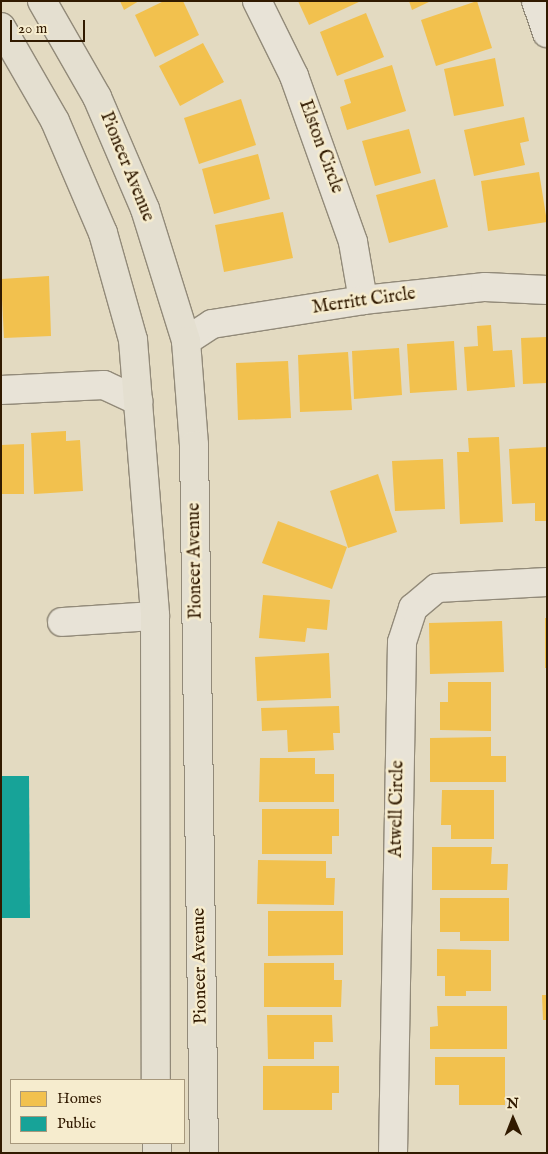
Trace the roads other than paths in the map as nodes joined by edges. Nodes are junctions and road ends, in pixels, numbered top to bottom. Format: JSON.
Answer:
{"nodes":[{"id":1,"x":42,"y":1,"type":"edge"},
{"id":2,"x":257,"y":1,"type":"edge"},
{"id":3,"x":536,"y":1,"type":"edge"},
{"id":4,"x":1,"y":27,"type":"edge"},
{"id":5,"x":547,"y":32,"type":"edge"},
{"id":6,"x":547,"y":290,"type":"edge"},
{"id":7,"x":363,"y":300,"type":"junction"},
{"id":8,"x":186,"y":341,"type":"junction"},
{"id":9,"x":1,"y":390,"type":"edge"},
{"id":10,"x":138,"y":401,"type":"junction"},
{"id":11,"x":547,"y":582,"type":"edge"},
{"id":12,"x":155,"y":616,"type":"junction"},
{"id":13,"x":62,"y":622,"type":"dead end"},
{"id":14,"x":156,"y":1079,"type":"edge"},
{"id":15,"x":204,"y":1153,"type":"edge"},
{"id":16,"x":393,"y":1153,"type":"edge"}],
"edges":[{"from":1,"to":8,"type":"main road","name":"Pioneer Avenue"},
{"from":2,"to":7,"type":"street","name":"Elston Circle"},
{"from":3,"to":5,"type":"street"},
{"from":4,"to":10,"type":"main road"},
{"from":6,"to":7,"type":"street","name":"Merritt Circle"},
{"from":7,"to":8,"type":"street","name":"Merritt Circle"},
{"from":8,"to":15,"type":"main road","name":"Pioneer Avenue"},
{"from":9,"to":10,"type":"street"},
{"from":10,"to":12,"type":"main road"},
{"from":11,"to":16,"type":"street","name":"Atwell Circle"},
{"from":12,"to":13,"type":"street"},
{"from":12,"to":14,"type":"main road"}]}
